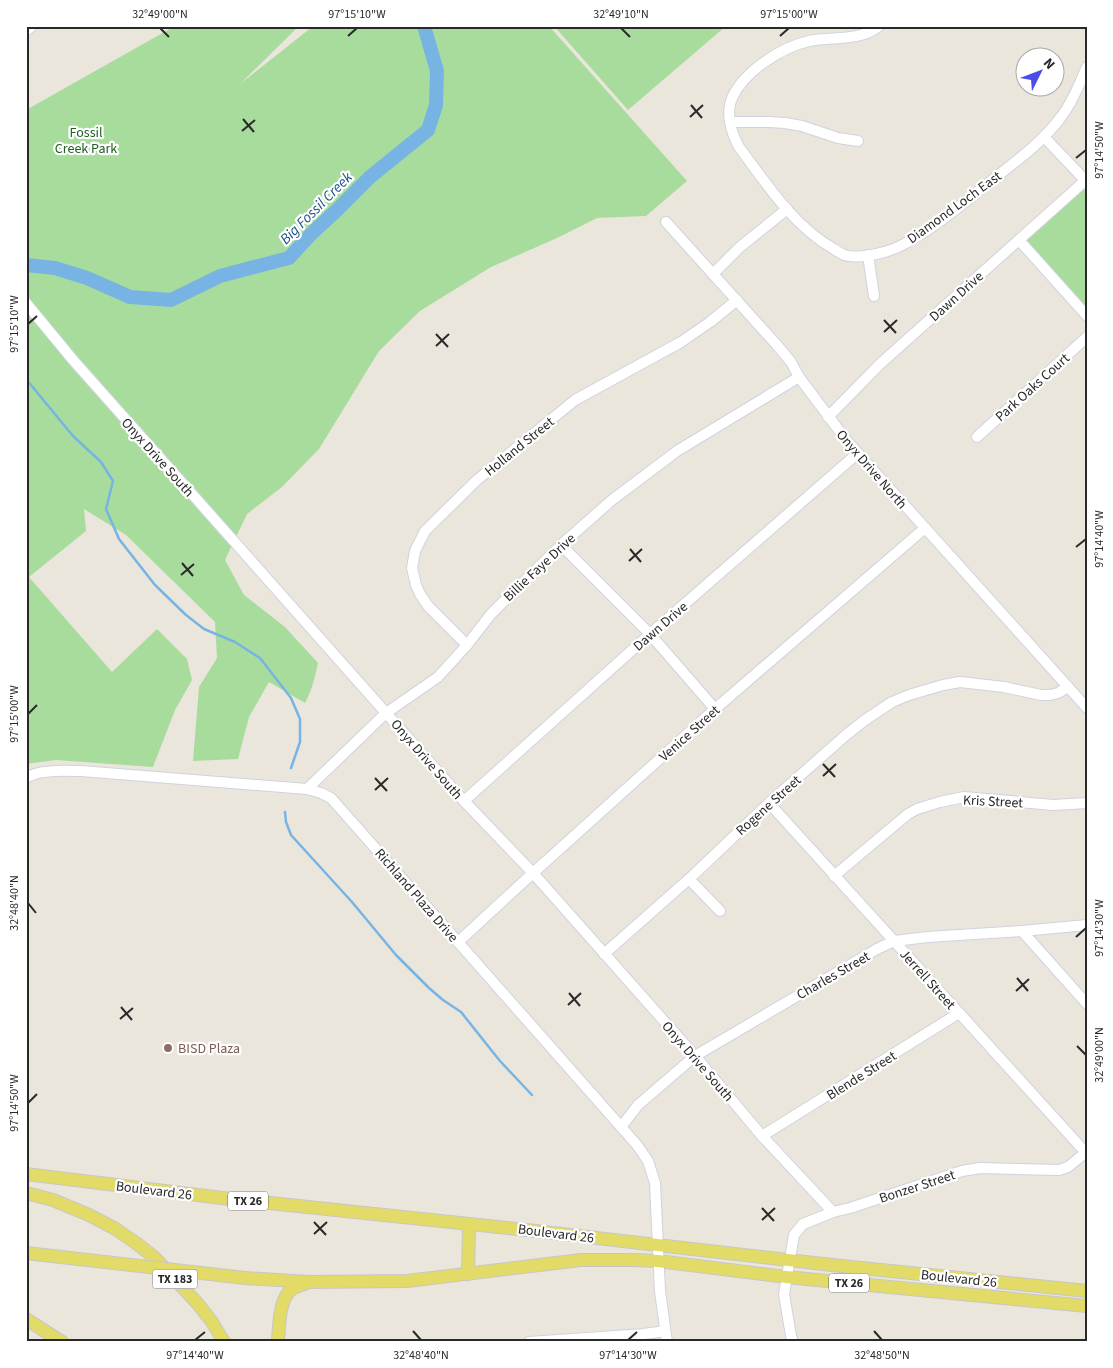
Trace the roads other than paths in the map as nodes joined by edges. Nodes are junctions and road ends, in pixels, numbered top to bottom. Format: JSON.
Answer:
{"nodes":[{"id":1,"x":32,"y":26,"type":"edge"},
{"id":2,"x":879,"y":26,"type":"edge"},
{"id":3,"x":26,"y":31,"type":"edge"},
{"id":4,"x":1087,"y":67,"type":"edge"},
{"id":5,"x":730,"y":122,"type":"junction"},
{"id":6,"x":1044,"y":137,"type":"junction"},
{"id":7,"x":858,"y":141,"type":"dead end"},
{"id":8,"x":1086,"y":179,"type":"edge"},
{"id":9,"x":788,"y":209,"type":"junction"},
{"id":10,"x":666,"y":222,"type":"dead end"},
{"id":11,"x":1019,"y":240,"type":"junction"},
{"id":12,"x":868,"y":255,"type":"junction"},
{"id":13,"x":713,"y":274,"type":"junction"},
{"id":14,"x":874,"y":296,"type":"dead end"},
{"id":15,"x":737,"y":300,"type":"junction"},
{"id":16,"x":26,"y":303,"type":"edge"},
{"id":17,"x":1087,"y":316,"type":"edge"},
{"id":18,"x":1087,"y":337,"type":"edge"},
{"id":19,"x":800,"y":377,"type":"junction"},
{"id":20,"x":828,"y":417,"type":"junction"},
{"id":21,"x":977,"y":437,"type":"dead end"},
{"id":22,"x":858,"y":454,"type":"junction"},
{"id":23,"x":925,"y":528,"type":"junction"},
{"id":24,"x":561,"y":545,"type":"junction"},
{"id":25,"x":650,"y":634,"type":"junction"},
{"id":26,"x":467,"y":645,"type":"junction"},
{"id":27,"x":1068,"y":688,"type":"junction"},
{"id":28,"x":1087,"y":708,"type":"edge"},
{"id":29,"x":715,"y":709,"type":"junction"},
{"id":30,"x":386,"y":713,"type":"junction"},
{"id":31,"x":26,"y":778,"type":"edge"},
{"id":32,"x":306,"y":789,"type":"junction"},
{"id":33,"x":464,"y":801,"type":"junction"},
{"id":34,"x":768,"y":803,"type":"junction"},
{"id":35,"x":1087,"y":803,"type":"edge"},
{"id":36,"x":533,"y":873,"type":"junction"},
{"id":37,"x":834,"y":876,"type":"junction"},
{"id":38,"x":689,"y":879,"type":"junction"},
{"id":39,"x":720,"y":911,"type":"dead end"},
{"id":40,"x":1087,"y":924,"type":"edge"},
{"id":41,"x":1022,"y":931,"type":"junction"},
{"id":42,"x":894,"y":941,"type":"junction"},
{"id":43,"x":458,"y":942,"type":"junction"},
{"id":44,"x":604,"y":954,"type":"junction"},
{"id":45,"x":1087,"y":1004,"type":"edge"},
{"id":46,"x":959,"y":1013,"type":"junction"},
{"id":47,"x":695,"y":1056,"type":"junction"},
{"id":48,"x":621,"y":1127,"type":"junction"},
{"id":49,"x":762,"y":1136,"type":"junction"},
{"id":50,"x":1086,"y":1154,"type":"edge"},
{"id":51,"x":26,"y":1174,"type":"edge"},
{"id":52,"x":26,"y":1193,"type":"edge"},
{"id":53,"x":832,"y":1212,"type":"junction"},
{"id":54,"x":470,"y":1224,"type":"junction"},
{"id":55,"x":658,"y":1246,"type":"junction"},
{"id":56,"x":26,"y":1253,"type":"edge"},
{"id":57,"x":790,"y":1260,"type":"junction"},
{"id":58,"x":658,"y":1261,"type":"junction"},
{"id":59,"x":468,"y":1274,"type":"junction"},
{"id":60,"x":786,"y":1277,"type":"junction"},
{"id":61,"x":970,"y":1279,"type":"junction"},
{"id":62,"x":309,"y":1282,"type":"junction"},
{"id":63,"x":1087,"y":1291,"type":"edge"},
{"id":64,"x":969,"y":1294,"type":"junction"},
{"id":65,"x":1087,"y":1306,"type":"edge"},
{"id":66,"x":26,"y":1319,"type":"edge"},
{"id":67,"x":665,"y":1331,"type":"junction"},
{"id":68,"x":555,"y":1341,"type":"edge"},
{"id":69,"x":62,"y":1342,"type":"edge"},
{"id":70,"x":224,"y":1342,"type":"edge"},
{"id":71,"x":278,"y":1342,"type":"edge"},
{"id":72,"x":529,"y":1342,"type":"edge"},
{"id":73,"x":667,"y":1342,"type":"edge"},
{"id":74,"x":793,"y":1342,"type":"edge"}],
"edges":[{"from":1,"to":3,"type":"street"},
{"from":2,"to":5,"type":"street"},
{"from":4,"to":6,"type":"street","name":"Diamond Loch East"},
{"from":5,"to":7,"type":"street"},
{"from":5,"to":9,"type":"street","name":"Diamond Loch East"},
{"from":6,"to":8,"type":"street"},
{"from":6,"to":12,"type":"street","name":"Diamond Loch East"},
{"from":8,"to":11,"type":"street","name":"Dawn Drive"},
{"from":9,"to":12,"type":"street","name":"Diamond Loch East"},
{"from":9,"to":13,"type":"street"},
{"from":10,"to":13,"type":"street","name":"Onyx Drive North"},
{"from":11,"to":17,"type":"street"},
{"from":11,"to":20,"type":"street","name":"Dawn Drive"},
{"from":12,"to":14,"type":"street"},
{"from":13,"to":15,"type":"street","name":"Onyx Drive North"},
{"from":15,"to":19,"type":"street","name":"Onyx Drive North"},
{"from":15,"to":26,"type":"street","name":"Holland Street"},
{"from":16,"to":30,"type":"street","name":"Onyx Drive South"},
{"from":18,"to":21,"type":"street","name":"Park Oaks Court"},
{"from":19,"to":20,"type":"street","name":"Onyx Drive North"},
{"from":19,"to":24,"type":"street","name":"Billie Faye Drive"},
{"from":20,"to":22,"type":"street","name":"Onyx Drive North"},
{"from":22,"to":23,"type":"street","name":"Onyx Drive North"},
{"from":22,"to":25,"type":"street","name":"Dawn Drive"},
{"from":23,"to":27,"type":"street","name":"Onyx Drive North"},
{"from":23,"to":29,"type":"street","name":"Venice Street"},
{"from":24,"to":25,"type":"street"},
{"from":24,"to":26,"type":"street","name":"Billie Faye Drive"},
{"from":25,"to":29,"type":"street"},
{"from":25,"to":33,"type":"street","name":"Dawn Drive"},
{"from":26,"to":30,"type":"street","name":"Billie Faye Drive"},
{"from":27,"to":28,"type":"street","name":"Onyx Drive North"},
{"from":27,"to":34,"type":"street","name":"Rogene Street"},
{"from":29,"to":36,"type":"street","name":"Venice Street"},
{"from":30,"to":32,"type":"street","name":"Billie Faye Drive"},
{"from":30,"to":33,"type":"street","name":"Onyx Drive South"},
{"from":31,"to":32,"type":"street","name":"Richland Plaza Drive"},
{"from":32,"to":43,"type":"street","name":"Richland Plaza Drive"},
{"from":33,"to":36,"type":"street","name":"Onyx Drive South"},
{"from":34,"to":37,"type":"street","name":"Jerrell Street"},
{"from":34,"to":38,"type":"street","name":"Rogene Street"},
{"from":35,"to":37,"type":"street","name":"Kris Street"},
{"from":36,"to":43,"type":"street","name":"Venice Street"},
{"from":36,"to":44,"type":"street","name":"Onyx Drive South"},
{"from":37,"to":42,"type":"street","name":"Jerrell Street"},
{"from":38,"to":39,"type":"street"},
{"from":38,"to":44,"type":"street","name":"Rogene Street"},
{"from":40,"to":41,"type":"street","name":"Charles Street"},
{"from":41,"to":42,"type":"street","name":"Charles Street"},
{"from":41,"to":45,"type":"street"},
{"from":42,"to":46,"type":"street","name":"Jerrell Street"},
{"from":42,"to":47,"type":"street","name":"Charles Street"},
{"from":43,"to":48,"type":"street","name":"Richland Plaza Drive"},
{"from":44,"to":47,"type":"street","name":"Onyx Drive South"},
{"from":46,"to":49,"type":"street","name":"Blende Street"},
{"from":46,"to":50,"type":"street","name":"Jerrell Street"},
{"from":47,"to":48,"type":"street","name":"Charles Street"},
{"from":47,"to":49,"type":"street","name":"Onyx Drive South"},
{"from":48,"to":55,"type":"street","name":"Richland Plaza Drive"},
{"from":49,"to":53,"type":"street","name":"Onyx Drive South"},
{"from":50,"to":53,"type":"street","name":"Bonzer Street"},
{"from":51,"to":54,"type":"main road","name":"Boulevard 26","number":"TX 26"},
{"from":52,"to":70,"type":"main road","number":"TX 183"},
{"from":53,"to":57,"type":"street","name":"Bonzer Street"},
{"from":54,"to":55,"type":"main road","name":"Boulevard 26","number":"TX 26"},
{"from":54,"to":59,"type":"main road"},
{"from":55,"to":57,"type":"main road","name":"Boulevard 26","number":"TX 26"},
{"from":55,"to":58,"type":"street","name":"Richland Plaza Drive"},
{"from":56,"to":62,"type":"main road","name":"Boulevard 26","number":"TX 26","bridge":true},
{"from":57,"to":60,"type":"street","name":"Bonzer Street"},
{"from":57,"to":61,"type":"main road","name":"Boulevard 26","number":"TX 26"},
{"from":58,"to":59,"type":"main road","name":"Boulevard 26","number":"TX 26"},
{"from":58,"to":60,"type":"main road","name":"Boulevard 26","number":"TX 26"},
{"from":58,"to":67,"type":"street","name":"Richland Plaza Drive"},
{"from":59,"to":62,"type":"main road","name":"Boulevard 26","number":"TX 26"},
{"from":60,"to":64,"type":"main road","name":"Boulevard 26","number":"TX 26"},
{"from":60,"to":74,"type":"street","name":"Bonzer Street"},
{"from":61,"to":63,"type":"main road","name":"Boulevard 26","number":"TX 26"},
{"from":61,"to":64,"type":"main road"},
{"from":62,"to":71,"type":"main road"},
{"from":64,"to":65,"type":"main road","name":"Boulevard 26","number":"TX 26"},
{"from":66,"to":69,"type":"main road"},
{"from":67,"to":68,"type":"street"},
{"from":67,"to":73,"type":"street","name":"Richland Plaza Drive"},
{"from":68,"to":72,"type":"street"}]}
